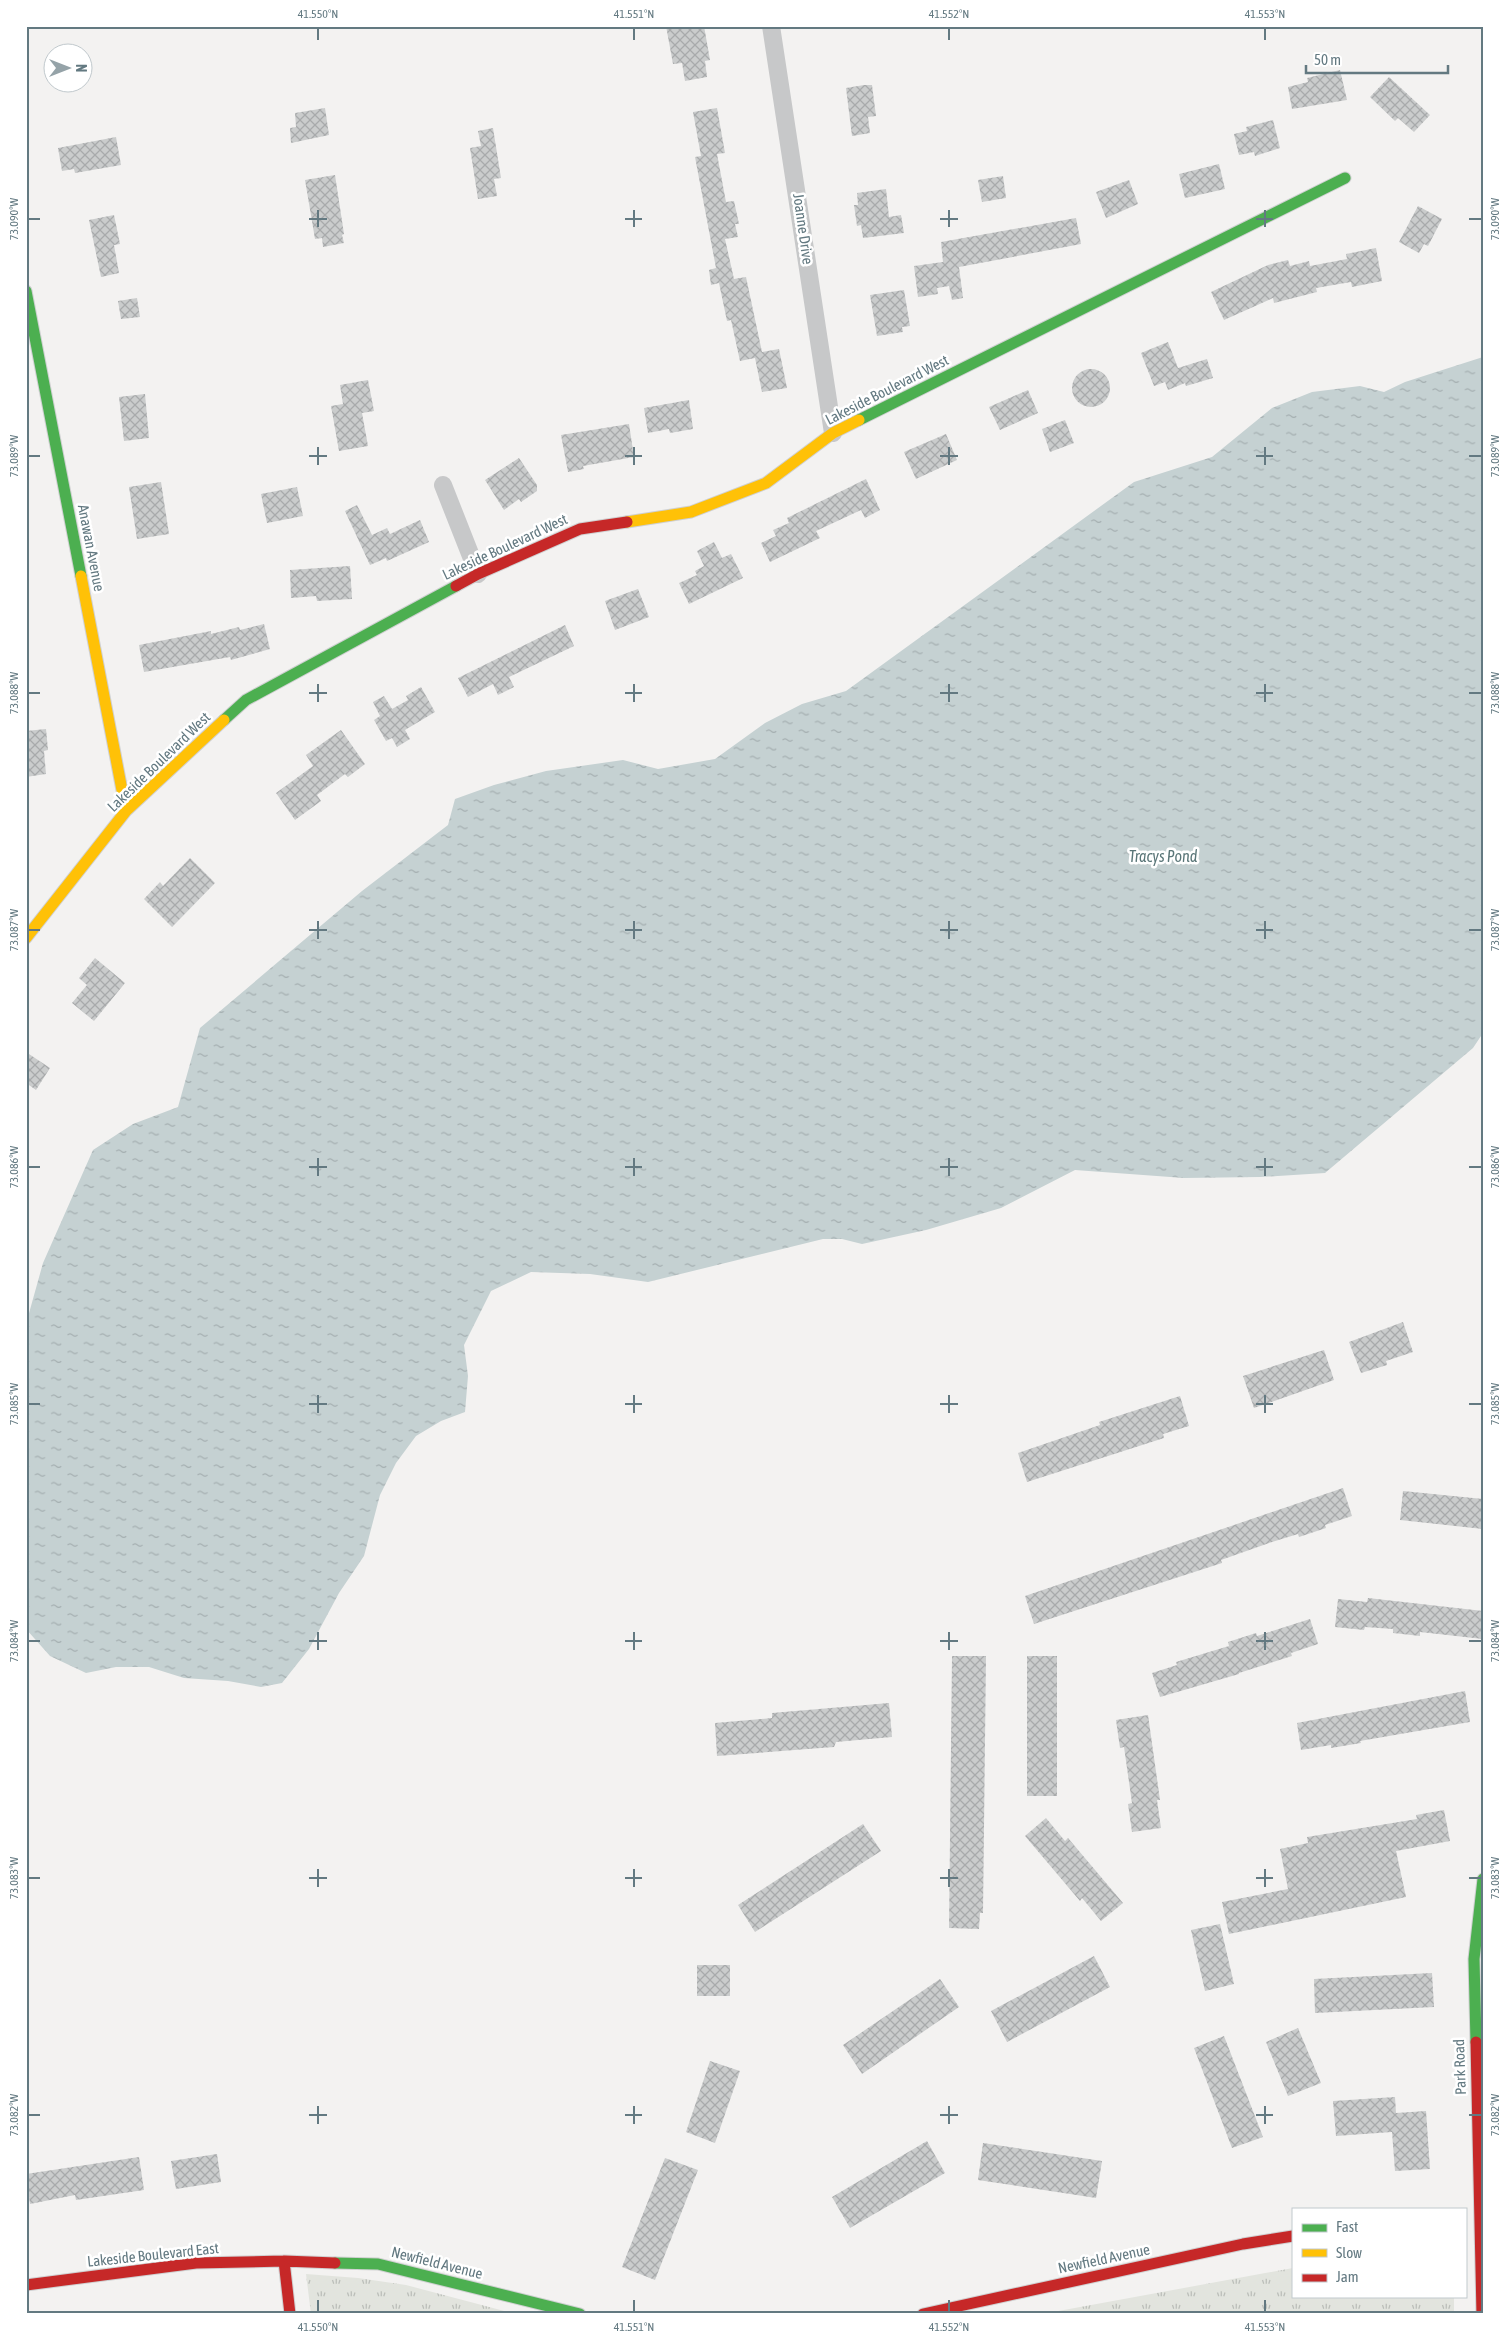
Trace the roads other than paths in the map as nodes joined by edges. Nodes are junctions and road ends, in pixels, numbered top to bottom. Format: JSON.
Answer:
{"nodes":[{"id":1,"x":771,"y":26,"type":"edge"},
{"id":2,"x":1345,"y":178,"type":"dead end"},
{"id":3,"x":26,"y":291,"type":"edge"},
{"id":4,"x":833,"y":432,"type":"junction"},
{"id":5,"x":443,"y":485,"type":"dead end"},
{"id":6,"x":478,"y":574,"type":"junction"},
{"id":7,"x":126,"y":811,"type":"junction"},
{"id":8,"x":26,"y":938,"type":"edge"},
{"id":9,"x":1483,"y":1879,"type":"edge"},
{"id":10,"x":1480,"y":2209,"type":"junction"},
{"id":11,"x":1466,"y":2211,"type":"edge"},
{"id":12,"x":1292,"y":2236,"type":"edge"},
{"id":13,"x":284,"y":2261,"type":"junction"},
{"id":14,"x":26,"y":2285,"type":"edge"},
{"id":15,"x":290,"y":2314,"type":"edge"},
{"id":16,"x":580,"y":2314,"type":"edge"},
{"id":17,"x":923,"y":2314,"type":"edge"},
{"id":18,"x":1482,"y":2314,"type":"edge"}],
"edges":[{"from":1,"to":4,"type":"street","name":"Joanne Drive"},
{"from":2,"to":4,"type":"street","name":"Lakeside Boulevard West"},
{"from":3,"to":7,"type":"street","name":"Anawan Avenue"},
{"from":4,"to":6,"type":"street","name":"Lakeside Boulevard West"},
{"from":5,"to":6,"type":"street"},
{"from":6,"to":7,"type":"street","name":"Lakeside Boulevard West"},
{"from":7,"to":8,"type":"street","name":"Lakeside Boulevard West"},
{"from":9,"to":10,"type":"street","name":"Park Road"},
{"from":10,"to":11,"type":"street"},
{"from":10,"to":18,"type":"street","name":"Park Road"},
{"from":12,"to":17,"type":"street","name":"Newfield Avenue"},
{"from":13,"to":14,"type":"street","name":"Lakeside Boulevard East"},
{"from":13,"to":15,"type":"street"},
{"from":13,"to":16,"type":"street","name":"Newfield Avenue"}]}
